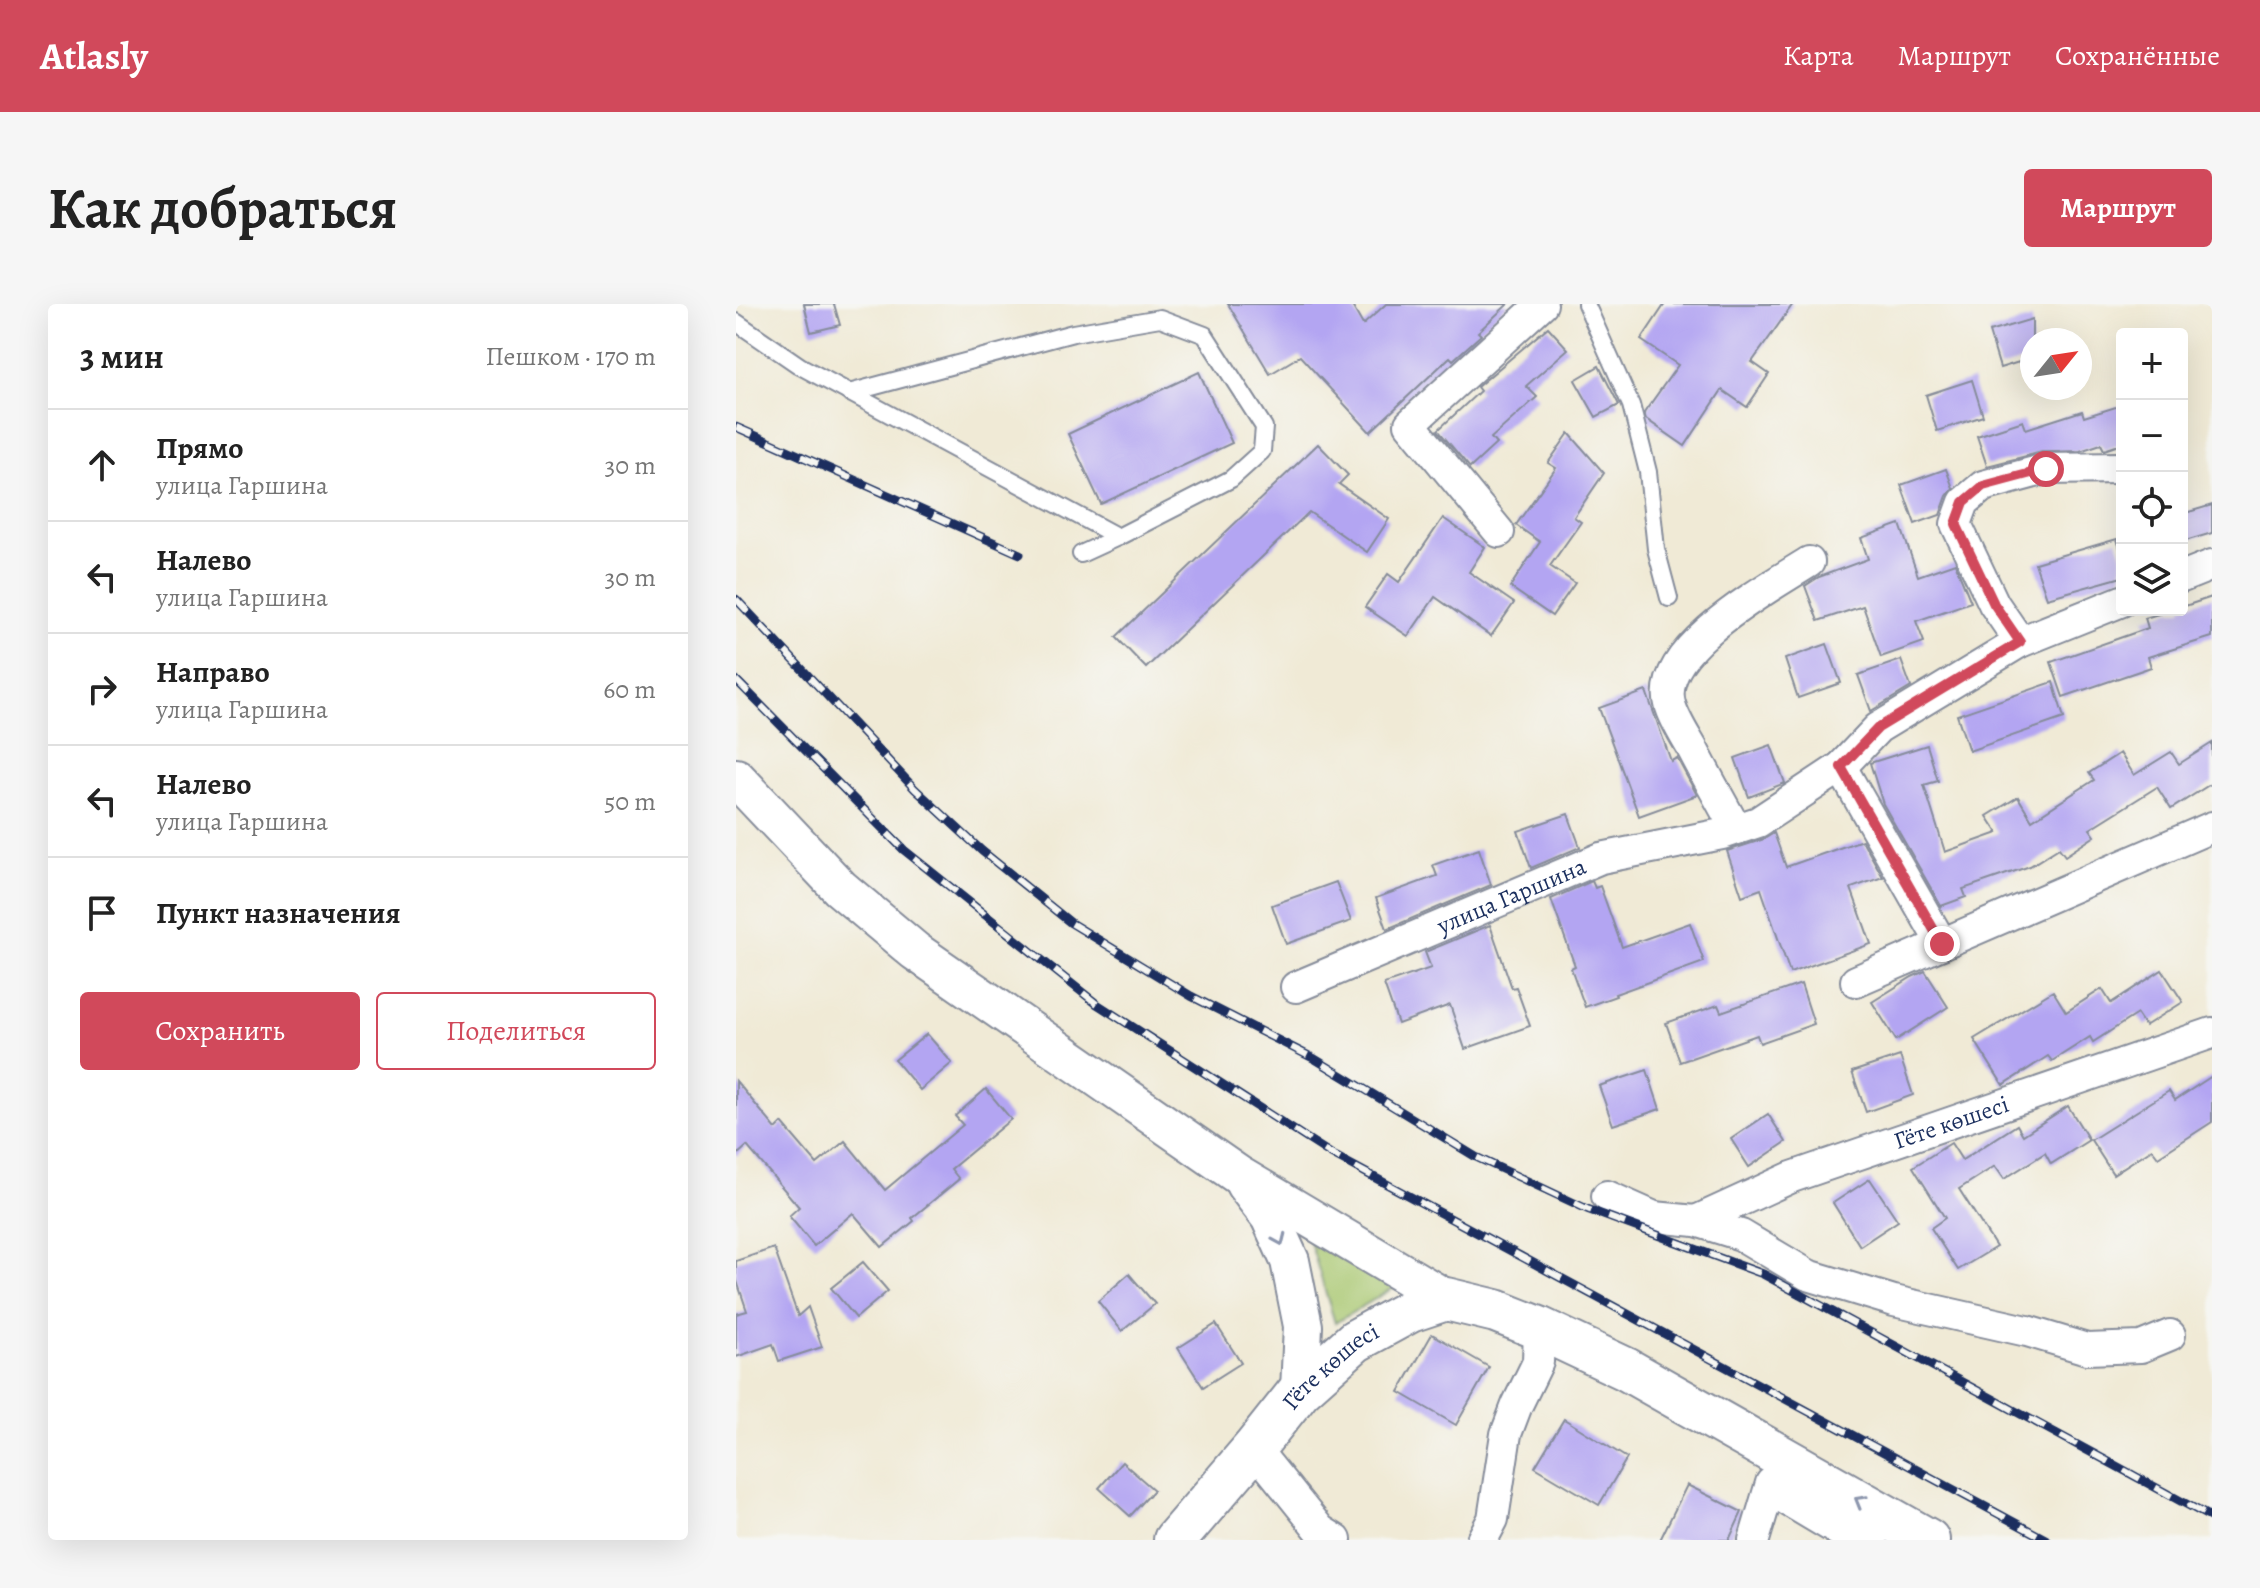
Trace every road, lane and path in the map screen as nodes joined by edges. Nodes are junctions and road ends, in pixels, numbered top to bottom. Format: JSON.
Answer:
{"nodes":[{"id":1,"x":1542,"y":304,"type":"edge"},
{"id":2,"x":1586,"y":304,"type":"edge"},
{"id":3,"x":736,"y":322,"type":"edge"},
{"id":4,"x":849,"y":393,"type":"junction"},
{"id":5,"x":2116,"y":468,"type":"edge"},
{"id":6,"x":1499,"y":532,"type":"dead end"},
{"id":7,"x":1118,"y":537,"type":"junction"},
{"id":8,"x":1081,"y":554,"type":"dead end"},
{"id":9,"x":1809,"y":562,"type":"dead end"},
{"id":10,"x":2212,"y":565,"type":"edge"},
{"id":11,"x":2188,"y":575,"type":"edge"},
{"id":12,"x":1669,"y":598,"type":"dead end"},
{"id":13,"x":2116,"y":603,"type":"edge"},
{"id":14,"x":2020,"y":642,"type":"junction"},
{"id":15,"x":1841,"y":767,"type":"junction"},
{"id":16,"x":736,"y":778,"type":"edge"},
{"id":17,"x":2212,"y":827,"type":"edge"},
{"id":18,"x":1736,"y":829,"type":"junction"},
{"id":19,"x":1942,"y":944,"type":"junction"},
{"id":20,"x":1856,"y":981,"type":"dead end"},
{"id":21,"x":1296,"y":987,"type":"dead end"},
{"id":22,"x":2212,"y":1033,"type":"edge"},
{"id":23,"x":1238,"y":1175,"type":"junction"},
{"id":24,"x":1607,"y":1196,"type":"dead end"},
{"id":25,"x":1696,"y":1221,"type":"junction"},
{"id":26,"x":1446,"y":1299,"type":"junction"},
{"id":27,"x":1539,"y":1328,"type":"junction"},
{"id":28,"x":2170,"y":1335,"type":"dead end"},
{"id":29,"x":1300,"y":1390,"type":"junction"},
{"id":30,"x":1254,"y":1448,"type":"junction"},
{"id":31,"x":1771,"y":1483,"type":"junction"},
{"id":32,"x":1175,"y":1540,"type":"edge"},
{"id":33,"x":1336,"y":1540,"type":"edge"},
{"id":34,"x":1482,"y":1540,"type":"edge"},
{"id":35,"x":1754,"y":1540,"type":"edge"},
{"id":36,"x":1866,"y":1540,"type":"edge"},
{"id":37,"x":1928,"y":1540,"type":"edge"}],
"edges":[{"from":1,"to":6,"type":"street"},
{"from":2,"to":12,"type":"lane"},
{"from":3,"to":4,"type":"lane"},
{"from":4,"to":7,"type":"lane"},
{"from":4,"to":7,"type":"lane"},
{"from":5,"to":14,"type":"street"},
{"from":7,"to":8,"type":"lane"},
{"from":9,"to":18,"type":"street"},
{"from":10,"to":11,"type":"street"},
{"from":13,"to":14,"type":"street","name":"улица Гаршина"},
{"from":14,"to":15,"type":"street","name":"улица Гаршина"},
{"from":15,"to":18,"type":"street","name":"улица Гаршина"},
{"from":15,"to":19,"type":"street"},
{"from":16,"to":23,"type":"street"},
{"from":17,"to":19,"type":"street"},
{"from":18,"to":21,"type":"street","name":"улица Гаршина"},
{"from":19,"to":20,"type":"street"},
{"from":22,"to":25,"type":"street","name":"Гёте көшесі"},
{"from":23,"to":26,"type":"street"},
{"from":23,"to":29,"type":"street","one_way":true},
{"from":24,"to":25,"type":"street"},
{"from":25,"to":28,"type":"street"},
{"from":26,"to":27,"type":"main road"},
{"from":26,"to":29,"type":"main road","name":"Гёте көшесі"},
{"from":27,"to":31,"type":"main road"},
{"from":27,"to":34,"type":"street"},
{"from":37,"to":27,"type":"main road","one_way":true},
{"from":29,"to":30,"type":"main road","name":"Гёте көшесі"},
{"from":30,"to":32,"type":"main road","name":"Гёте көшесі"},
{"from":30,"to":33,"type":"street"},
{"from":31,"to":35,"type":"street"},
{"from":31,"to":36,"type":"main road"}]}
